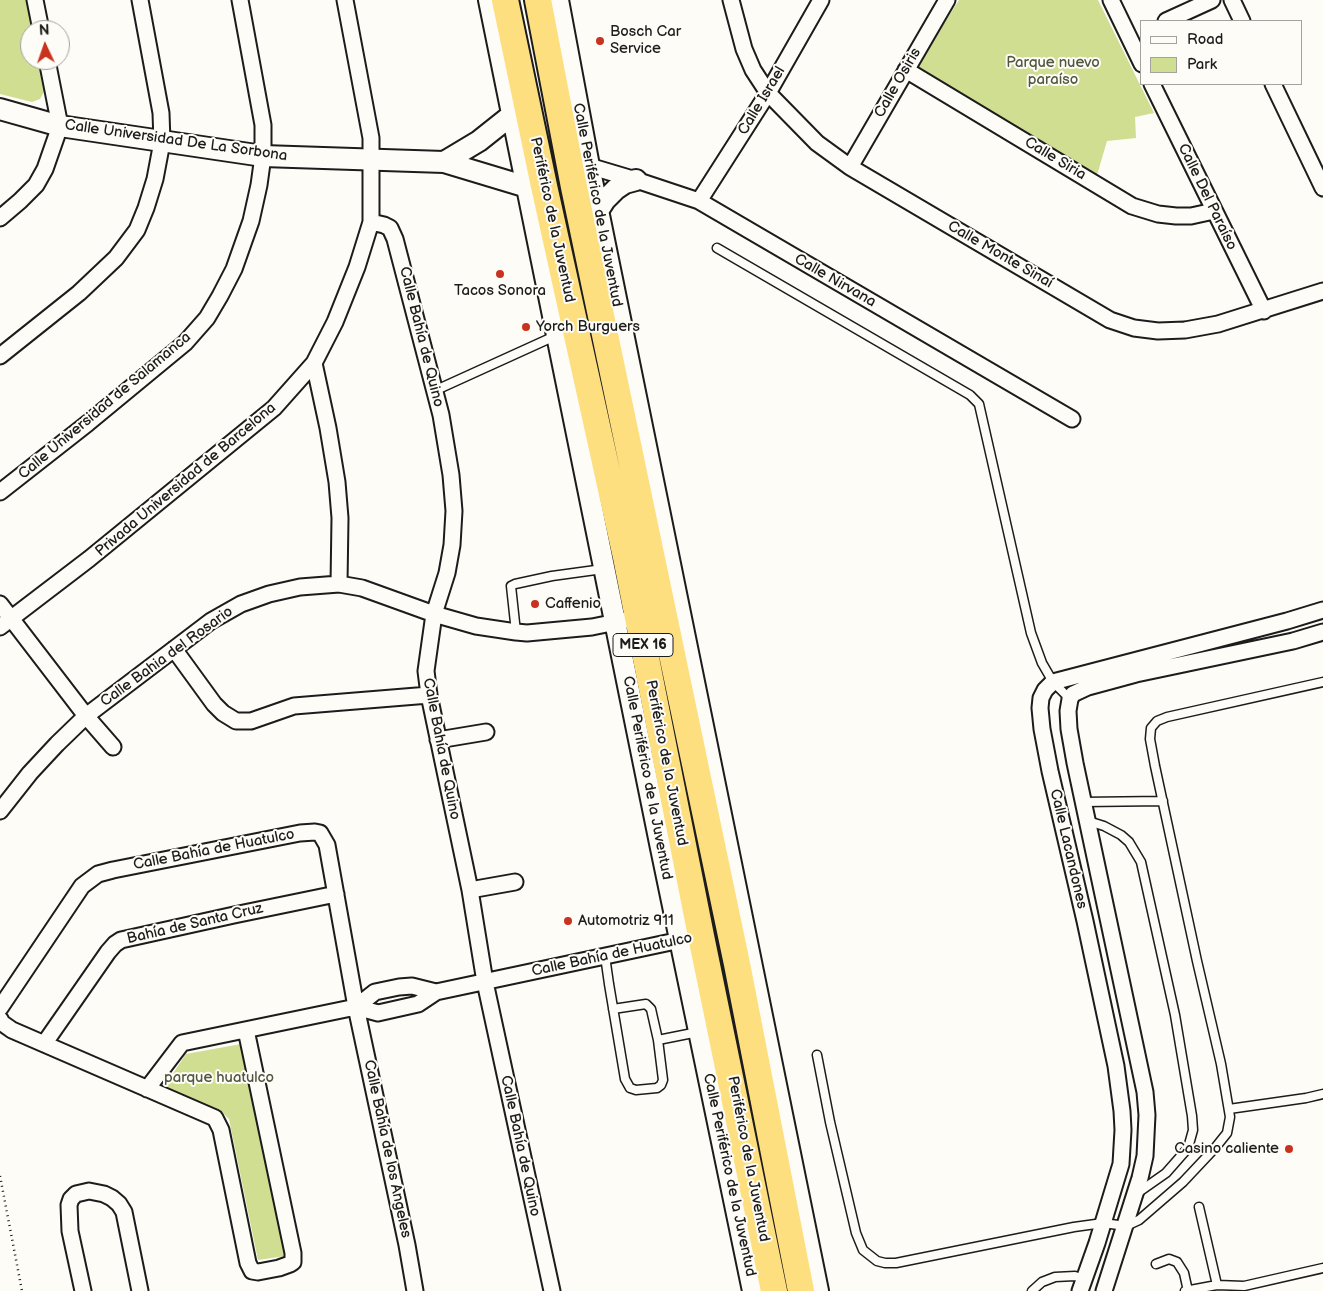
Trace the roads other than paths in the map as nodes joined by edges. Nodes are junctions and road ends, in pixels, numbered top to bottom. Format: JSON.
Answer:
{"nodes":[{"id":1,"x":35,"y":0,"type":"edge"},
{"id":2,"x":140,"y":0,"type":"edge"},
{"id":3,"x":240,"y":0,"type":"edge"},
{"id":4,"x":345,"y":0,"type":"edge"},
{"id":5,"x":489,"y":0,"type":"edge"},
{"id":6,"x":500,"y":0,"type":"edge"},
{"id":7,"x":505,"y":0,"type":"edge"},
{"id":8,"x":538,"y":0,"type":"edge"},
{"id":9,"x":552,"y":0,"type":"edge"},
{"id":10,"x":558,"y":0,"type":"edge"},
{"id":11,"x":730,"y":0,"type":"edge"},
{"id":12,"x":822,"y":0,"type":"edge"},
{"id":13,"x":947,"y":0,"type":"edge"},
{"id":14,"x":1111,"y":0,"type":"edge"},
{"id":15,"x":1212,"y":0,"type":"edge"},
{"id":16,"x":1232,"y":0,"type":"edge"},
{"id":17,"x":39,"y":20,"type":"edge"},
{"id":18,"x":1168,"y":20,"type":"edge"},
{"id":19,"x":1242,"y":20,"type":"edge"},
{"id":20,"x":511,"y":25,"type":"junction"},
{"id":21,"x":1136,"y":36,"type":"edge"},
{"id":22,"x":1140,"y":55,"type":"edge"},
{"id":23,"x":49,"y":70,"type":"edge"},
{"id":24,"x":906,"y":70,"type":"junction"},
{"id":25,"x":1152,"y":85,"type":"edge"},
{"id":26,"x":1273,"y":85,"type":"edge"},
{"id":27,"x":768,"y":93,"type":"junction"},
{"id":28,"x":556,"y":96,"type":"junction"},
{"id":29,"x":0,"y":109,"type":"edge"},
{"id":30,"x":521,"y":113,"type":"junction"},
{"id":31,"x":60,"y":126,"type":"junction"},
{"id":32,"x":162,"y":142,"type":"junction"},
{"id":33,"x":263,"y":156,"type":"junction"},
{"id":34,"x":372,"y":161,"type":"junction"},
{"id":35,"x":444,"y":162,"type":"junction"},
{"id":36,"x":589,"y":166,"type":"junction"},
{"id":37,"x":850,"y":167,"type":"junction"},
{"id":38,"x":636,"y":180,"type":"junction"},
{"id":39,"x":535,"y":187,"type":"junction"},
{"id":40,"x":1323,"y":188,"type":"edge"},
{"id":41,"x":699,"y":201,"type":"junction"},
{"id":42,"x":598,"y":211,"type":"junction"},
{"id":43,"x":1214,"y":212,"type":"junction"},
{"id":44,"x":0,"y":218,"type":"edge"},
{"id":45,"x":371,"y":222,"type":"junction"},
{"id":46,"x":717,"y":248,"type":"dead end"},
{"id":47,"x":1323,"y":291,"type":"edge"},
{"id":48,"x":1264,"y":311,"type":"junction"},
{"id":49,"x":557,"y":335,"type":"junction"},
{"id":50,"x":0,"y":356,"type":"edge"},
{"id":51,"x":314,"y":362,"type":"junction"},
{"id":52,"x":434,"y":391,"type":"junction"},
{"id":53,"x":1072,"y":419,"type":"dead end"},
{"id":54,"x":0,"y":492,"type":"edge"},
{"id":55,"x":605,"y":569,"type":"junction"},
{"id":56,"x":339,"y":584,"type":"junction"},
{"id":57,"x":0,"y":604,"type":"edge"},
{"id":58,"x":1323,"y":610,"type":"edge"},
{"id":59,"x":434,"y":614,"type":"junction"},
{"id":60,"x":627,"y":620,"type":"junction"},
{"id":61,"x":5,"y":623,"type":"edge"},
{"id":62,"x":516,"y":632,"type":"junction"},
{"id":63,"x":1323,"y":632,"type":"edge"},
{"id":64,"x":174,"y":649,"type":"junction"},
{"id":65,"x":1053,"y":682,"type":"junction"},
{"id":66,"x":1323,"y":682,"type":"edge"},
{"id":67,"x":429,"y":695,"type":"junction"},
{"id":68,"x":1070,"y":699,"type":"junction"},
{"id":69,"x":86,"y":716,"type":"junction"},
{"id":70,"x":486,"y":732,"type":"dead end"},
{"id":71,"x":438,"y":740,"type":"junction"},
{"id":72,"x":113,"y":747,"type":"dead end"},
{"id":73,"x":1163,"y":801,"type":"junction"},
{"id":74,"x":1083,"y":802,"type":"junction"},
{"id":75,"x":0,"y":812,"type":"edge"},
{"id":76,"x":1088,"y":821,"type":"junction"},
{"id":77,"x":1093,"y":844,"type":"junction"},
{"id":78,"x":1069,"y":849,"type":"junction"},
{"id":79,"x":515,"y":882,"type":"dead end"},
{"id":80,"x":470,"y":890,"type":"junction"},
{"id":81,"x":336,"y":894,"type":"junction"},
{"id":82,"x":1108,"y":914,"type":"junction"},
{"id":83,"x":1085,"y":921,"type":"junction"},
{"id":84,"x":691,"y":938,"type":"junction"},
{"id":85,"x":605,"y":956,"type":"junction"},
{"id":86,"x":485,"y":982,"type":"junction"},
{"id":87,"x":436,"y":992,"type":"junction"},
{"id":88,"x":356,"y":1007,"type":"junction"},
{"id":89,"x":0,"y":1008,"type":"edge"},
{"id":90,"x":614,"y":1009,"type":"junction"},
{"id":91,"x":0,"y":1018,"type":"edge"},
{"id":92,"x":246,"y":1030,"type":"junction"},
{"id":93,"x":699,"y":1032,"type":"junction"},
{"id":94,"x":658,"y":1040,"type":"junction"},
{"id":95,"x":44,"y":1044,"type":"junction"},
{"id":96,"x":817,"y":1055,"type":"dead end"},
{"id":97,"x":147,"y":1088,"type":"junction"},
{"id":98,"x":1323,"y":1094,"type":"edge"},
{"id":99,"x":1229,"y":1109,"type":"junction"},
{"id":100,"x":1136,"y":1194,"type":"junction"},
{"id":101,"x":1199,"y":1206,"type":"dead end"},
{"id":102,"x":1103,"y":1223,"type":"junction"},
{"id":103,"x":1126,"y":1226,"type":"junction"},
{"id":104,"x":1156,"y":1264,"type":"dead end"},
{"id":105,"x":1323,"y":1268,"type":"edge"},
{"id":106,"x":1217,"y":1285,"type":"junction"},
{"id":107,"x":1086,"y":1287,"type":"edge"},
{"id":108,"x":1241,"y":1289,"type":"edge"},
{"id":109,"x":83,"y":1291,"type":"edge"},
{"id":110,"x":140,"y":1291,"type":"edge"},
{"id":111,"x":415,"y":1291,"type":"edge"},
{"id":112,"x":552,"y":1291,"type":"edge"},
{"id":113,"x":753,"y":1291,"type":"edge"},
{"id":114,"x":774,"y":1291,"type":"edge"},
{"id":115,"x":801,"y":1291,"type":"edge"},
{"id":116,"x":818,"y":1291,"type":"edge"},
{"id":117,"x":1032,"y":1291,"type":"edge"},
{"id":118,"x":1104,"y":1291,"type":"edge"},
{"id":119,"x":1187,"y":1291,"type":"edge"}],
"edges":[{"from":1,"to":17,"type":"street"},
{"from":2,"to":32,"type":"street"},
{"from":3,"to":33,"type":"street","name":"Calle Universidad de Salamanca"},
{"from":4,"to":34,"type":"street","name":"Privada Universidad de Barcelona"},
{"from":5,"to":30,"type":"main road"},
{"from":6,"to":20,"type":"highway"},
{"from":7,"to":20,"type":"highway","name":"Periférico de la Juventud","number":"MEX 16"},
{"from":8,"to":28,"type":"highway","name":"Periférico de la Juventud","number":"MEX 16"},
{"from":9,"to":28,"type":"highway"},
{"from":10,"to":36,"type":"main road","name":"Calle Periférico de la Juventud"},
{"from":11,"to":27,"type":"street","name":"Calle Monte Sinaí"},
{"from":12,"to":27,"type":"street","name":"Calle Israel"},
{"from":13,"to":24,"type":"street","name":"Calle Osiris"},
{"from":14,"to":21,"type":"street"},
{"from":15,"to":18,"type":"street"},
{"from":16,"to":19,"type":"street"},
{"from":20,"to":30,"type":"highway","name":"Periférico de la Juventud","number":"MEX 16"},
{"from":21,"to":22,"type":"street"},
{"from":23,"to":31,"type":"street"},
{"from":24,"to":37,"type":"street","name":"Calle Osiris"},
{"from":24,"to":43,"type":"street","name":"Calle Siria"},
{"from":25,"to":43,"type":"street","name":"Calle Del Paraíso"},
{"from":26,"to":40,"type":"street"},
{"from":27,"to":37,"type":"street","name":"Calle Monte Sinaí"},
{"from":27,"to":41,"type":"street","name":"Calle Israel"},
{"from":28,"to":115,"type":"highway","name":"Periférico de la Juventud","number":"MEX 16"},
{"from":29,"to":31,"type":"main road","name":"Calle Universidad De La Sorbona"},
{"from":30,"to":35,"type":"main road"},
{"from":30,"to":39,"type":"highway","name":"Periférico de la Juventud","number":"MEX 16"},
{"from":31,"to":32,"type":"main road","name":"Calle Universidad De La Sorbona"},
{"from":31,"to":44,"type":"street"},
{"from":32,"to":33,"type":"main road","name":"Calle Universidad De La Sorbona"},
{"from":32,"to":50,"type":"street"},
{"from":33,"to":34,"type":"main road","name":"Calle Universidad De La Sorbona"},
{"from":33,"to":54,"type":"street","name":"Calle Universidad de Salamanca"},
{"from":34,"to":35,"type":"main road","name":"Calle Universidad De La Sorbona"},
{"from":34,"to":45,"type":"street","name":"Privada Universidad de Barcelona"},
{"from":35,"to":39,"type":"main road","name":"Calle Universidad De La Sorbona"},
{"from":36,"to":38,"type":"street","name":"Calle Nirvana"},
{"from":36,"to":42,"type":"main road","name":"Calle Periférico de la Juventud"},
{"from":37,"to":48,"type":"street","name":"Calle Monte Sinaí"},
{"from":38,"to":41,"type":"street","name":"Calle Nirvana"},
{"from":38,"to":42,"type":"main road"},
{"from":39,"to":49,"type":"main road"},
{"from":39,"to":60,"type":"highway","name":"Periférico de la Juventud","number":"MEX 16"},
{"from":41,"to":53,"type":"street","name":"Calle Nirvana"},
{"from":42,"to":116,"type":"main road","name":"Calle Periférico de la Juventud"},
{"from":43,"to":48,"type":"street","name":"Calle Del Paraíso"},
{"from":45,"to":51,"type":"street","name":"Privada Universidad de Barcelona"},
{"from":45,"to":52,"type":"street","name":"Calle Bahía de Quino"},
{"from":46,"to":65,"type":"lane"},
{"from":47,"to":48,"type":"street","name":"Calle Monte Sinaí"},
{"from":49,"to":52,"type":"lane"},
{"from":49,"to":55,"type":"main road"},
{"from":51,"to":56,"type":"street"},
{"from":51,"to":61,"type":"street","name":"Privada Universidad de Barcelona"},
{"from":52,"to":59,"type":"street","name":"Calle Bahía de Quino"},
{"from":55,"to":60,"type":"main road"},
{"from":55,"to":62,"type":"lane"},
{"from":56,"to":59,"type":"street","name":"Calle Bahia del Rosario"},
{"from":56,"to":64,"type":"street","name":"Calle Bahia del Rosario"},
{"from":57,"to":61,"type":"street"},
{"from":58,"to":65,"type":"street"},
{"from":59,"to":62,"type":"street","name":"Calle Bahia del Rosario"},
{"from":59,"to":67,"type":"street","name":"Calle Bahía de Quino"},
{"from":60,"to":62,"type":"street","name":"Calle Bahia del Rosario"},
{"from":60,"to":84,"type":"highway","name":"Periférico de la Juventud","number":"MEX 16"},
{"from":61,"to":69,"type":"street"},
{"from":63,"to":68,"type":"street"},
{"from":64,"to":67,"type":"street"},
{"from":64,"to":69,"type":"street","name":"Calle Bahia del Rosario"},
{"from":65,"to":68,"type":"lane"},
{"from":65,"to":78,"type":"street","name":"Calle Lacandones"},
{"from":66,"to":73,"type":"lane"},
{"from":67,"to":71,"type":"street","name":"Calle Bahía de Quino"},
{"from":68,"to":74,"type":"street","name":"Calle Lacandones"},
{"from":69,"to":72,"type":"street"},
{"from":69,"to":75,"type":"street","name":"Calle Bahia del Rosario"},
{"from":70,"to":71,"type":"street"},
{"from":71,"to":80,"type":"street","name":"Calle Bahía de Quino"},
{"from":73,"to":74,"type":"lane"},
{"from":73,"to":99,"type":"lane"},
{"from":74,"to":76,"type":"street","name":"Calle Lacandones"},
{"from":76,"to":77,"type":"street","name":"Calle Lacandones"},
{"from":76,"to":100,"type":"lane"},
{"from":77,"to":78,"type":"street"},
{"from":77,"to":82,"type":"street","name":"Calle Lacandones"},
{"from":78,"to":83,"type":"street","name":"Calle Lacandones"},
{"from":79,"to":80,"type":"street"},
{"from":80,"to":86,"type":"street","name":"Calle Bahía de Quino"},
{"from":81,"to":88,"type":"street","name":"Calle Bahía de Huatulco"},
{"from":81,"to":89,"type":"street","name":"Calle Bahía de Huatulco"},
{"from":81,"to":95,"type":"street","name":"Bahía de Santa Cruz"},
{"from":82,"to":83,"type":"street"},
{"from":82,"to":100,"type":"street","name":"Calle Lacandones"},
{"from":83,"to":102,"type":"street","name":"Calle Lacandones"},
{"from":84,"to":85,"type":"street","name":"Calle Bahía de Huatulco"},
{"from":84,"to":93,"type":"main road","name":"Calle Periférico de la Juventud"},
{"from":84,"to":114,"type":"highway","name":"Periférico de la Juventud","number":"MEX 16"},
{"from":85,"to":86,"type":"street","name":"Calle Bahía de Huatulco"},
{"from":85,"to":90,"type":"lane"},
{"from":86,"to":87,"type":"street","name":"Calle Bahía de Huatulco"},
{"from":86,"to":112,"type":"street","name":"Calle Bahía de Quino"},
{"from":87,"to":88,"type":"street","name":"Calle Bahía de Huatulco"},
{"from":87,"to":88,"type":"street","name":"Calle Bahía de Huatulco"},
{"from":88,"to":92,"type":"street","name":"Calle Bahía de Huatulco"},
{"from":88,"to":111,"type":"street","name":"Calle Bahía de los Angeles"},
{"from":90,"to":94,"type":"lane"},
{"from":90,"to":94,"type":"lane"},
{"from":91,"to":95,"type":"street"},
{"from":92,"to":97,"type":"street","name":"Calle Bahía de Huatulco"},
{"from":92,"to":97,"type":"street"},
{"from":93,"to":94,"type":"lane"},
{"from":93,"to":113,"type":"main road","name":"Calle Periférico de la Juventud"},
{"from":95,"to":97,"type":"street"},
{"from":96,"to":102,"type":"lane"},
{"from":98,"to":99,"type":"lane"},
{"from":99,"to":103,"type":"lane"},
{"from":100,"to":103,"type":"street","name":"Calle Lacandones"},
{"from":101,"to":106,"type":"lane"},
{"from":102,"to":103,"type":"lane"},
{"from":102,"to":107,"type":"street","name":"Calle Lacandones"},
{"from":103,"to":118,"type":"street","name":"Calle Lacandones"},
{"from":104,"to":119,"type":"lane"},
{"from":105,"to":108,"type":"lane"},
{"from":106,"to":108,"type":"lane"},
{"from":106,"to":119,"type":"lane"},
{"from":107,"to":117,"type":"lane"},
{"from":109,"to":110,"type":"street"}]}
